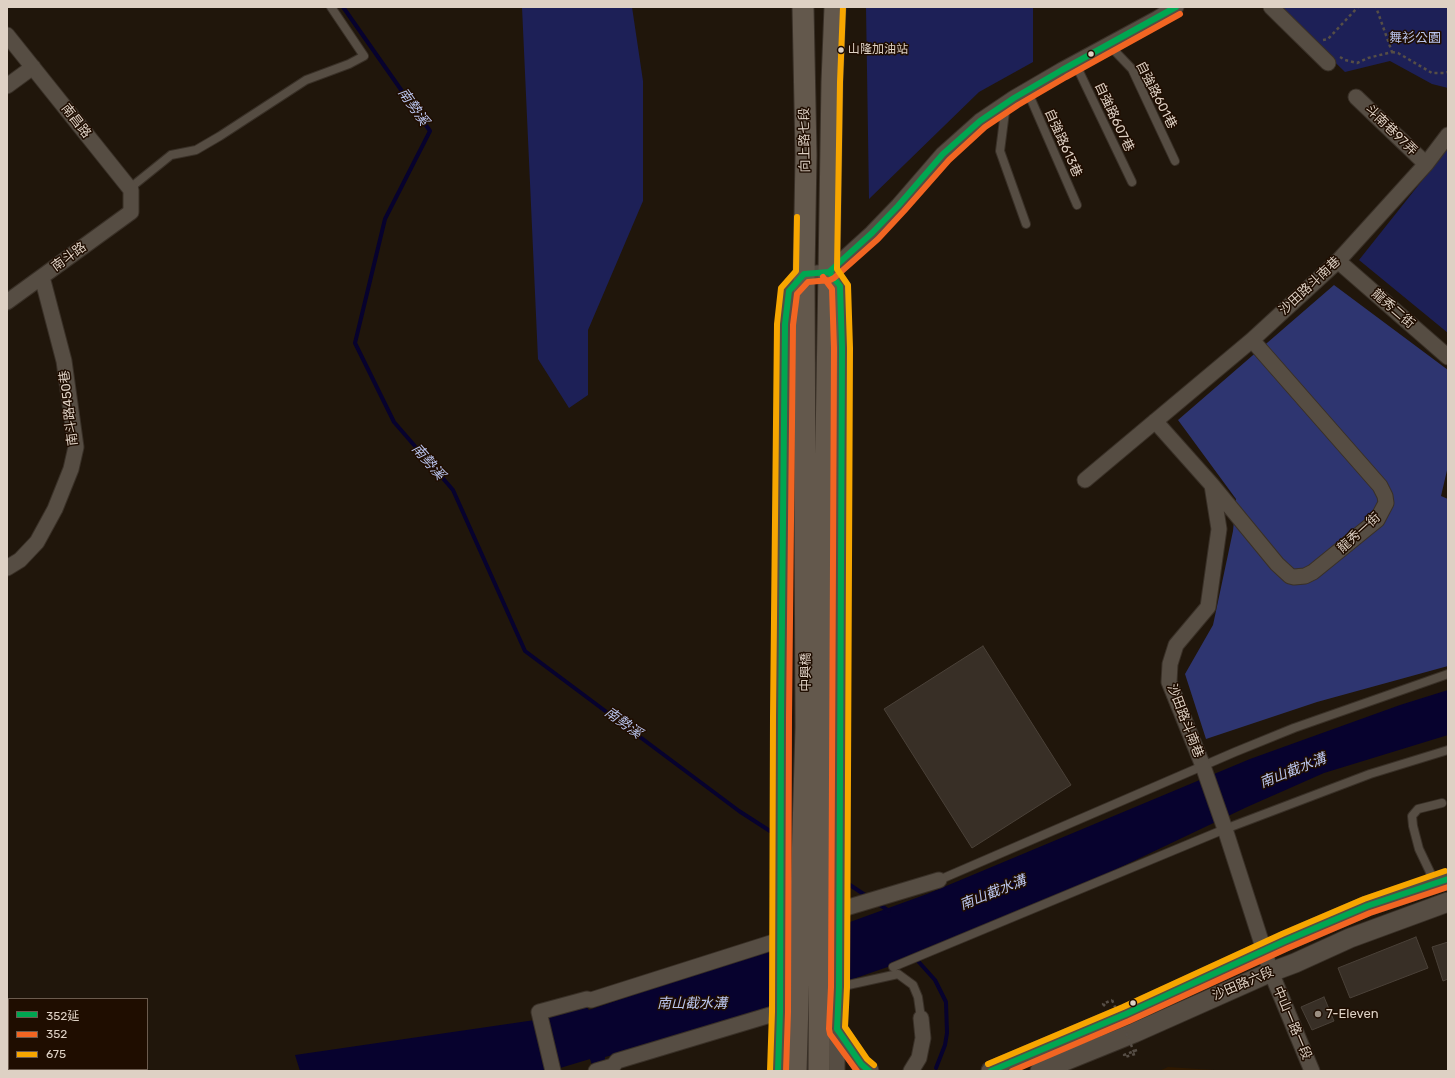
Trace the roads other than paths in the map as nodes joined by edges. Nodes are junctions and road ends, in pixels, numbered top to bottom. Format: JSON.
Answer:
{"nodes":[{"id":1,"x":331,"y":7,"type":"edge"},
{"id":2,"x":803,"y":7,"type":"edge"},
{"id":3,"x":836,"y":7,"type":"edge"},
{"id":4,"x":1176,"y":7,"type":"edge"},
{"id":5,"x":1271,"y":7,"type":"edge"},
{"id":6,"x":7,"y":35,"type":"edge"},
{"id":7,"x":1110,"y":45,"type":"junction"},
{"id":8,"x":1333,"y":58,"type":"road end"},
{"id":9,"x":1075,"y":63,"type":"junction"},
{"id":10,"x":33,"y":67,"type":"junction"},
{"id":11,"x":7,"y":86,"type":"edge"},
{"id":12,"x":1027,"y":90,"type":"junction"},
{"id":13,"x":1356,"y":97,"type":"dead end"},
{"id":14,"x":1006,"y":103,"type":"junction"},
{"id":15,"x":1448,"y":135,"type":"edge"},
{"id":16,"x":1175,"y":161,"type":"dead end"},
{"id":17,"x":1426,"y":164,"type":"junction"},
{"id":18,"x":1132,"y":182,"type":"dead end"},
{"id":19,"x":131,"y":190,"type":"junction"},
{"id":20,"x":1077,"y":205,"type":"dead end"},
{"id":21,"x":1026,"y":224,"type":"dead end"},
{"id":22,"x":1338,"y":261,"type":"junction"},
{"id":23,"x":829,"y":272,"type":"junction"},
{"id":24,"x":804,"y":274,"type":"junction"},
{"id":25,"x":42,"y":277,"type":"junction"},
{"id":26,"x":7,"y":302,"type":"edge"},
{"id":27,"x":1252,"y":340,"type":"junction"},
{"id":28,"x":1448,"y":357,"type":"edge"},
{"id":29,"x":1155,"y":421,"type":"junction"},
{"id":30,"x":1085,"y":480,"type":"dead end"},
{"id":31,"x":1212,"y":485,"type":"junction"},
{"id":32,"x":7,"y":568,"type":"edge"},
{"id":33,"x":1448,"y":674,"type":"edge"},
{"id":34,"x":1448,"y":750,"type":"edge"},
{"id":35,"x":1203,"y":766,"type":"junction"},
{"id":36,"x":1442,"y":803,"type":"dead end"},
{"id":37,"x":1225,"y":828,"type":"junction"},
{"id":38,"x":939,"y":880,"type":"joint"},
{"id":39,"x":1440,"y":882,"type":"edge"},
{"id":40,"x":1448,"y":902,"type":"edge"},
{"id":41,"x":840,"y":910,"type":"junction"},
{"id":42,"x":780,"y":940,"type":"junction"},
{"id":43,"x":1264,"y":951,"type":"junction"},
{"id":44,"x":893,"y":967,"type":"dead end"},
{"id":45,"x":1271,"y":972,"type":"junction"},
{"id":46,"x":839,"y":987,"type":"junction"},
{"id":47,"x":780,"y":1012,"type":"junction"},
{"id":48,"x":921,"y":1018,"type":"joint"},
{"id":49,"x":837,"y":1029,"type":"junction"},
{"id":50,"x":554,"y":1071,"type":"edge"},
{"id":51,"x":596,"y":1071,"type":"edge"},
{"id":52,"x":778,"y":1071,"type":"edge"},
{"id":53,"x":796,"y":1071,"type":"edge"},
{"id":54,"x":819,"y":1071,"type":"edge"},
{"id":55,"x":838,"y":1071,"type":"edge"},
{"id":56,"x":869,"y":1071,"type":"edge"},
{"id":57,"x":911,"y":1071,"type":"edge"},
{"id":58,"x":990,"y":1071,"type":"edge"},
{"id":59,"x":1040,"y":1071,"type":"edge"},
{"id":60,"x":1312,"y":1071,"type":"edge"}],
"edges":[{"from":1,"to":19,"type":"lane"},
{"from":2,"to":24,"type":"main road","name":"向上路七段"},
{"from":3,"to":23,"type":"main road","name":"向上路七段"},
{"from":4,"to":7,"type":"street"},
{"from":5,"to":8,"type":"street"},
{"from":6,"to":10,"type":"street","name":"南昌路"},
{"from":7,"to":9,"type":"street"},
{"from":7,"to":16,"type":"lane","name":"自強路601巷"},
{"from":9,"to":12,"type":"street"},
{"from":9,"to":18,"type":"lane","name":"自強路607巷"},
{"from":10,"to":11,"type":"street"},
{"from":10,"to":19,"type":"street","name":"南昌路"},
{"from":12,"to":14,"type":"street"},
{"from":12,"to":20,"type":"lane","name":"自強路613巷"},
{"from":13,"to":17,"type":"street","name":"斗南巷97弄"},
{"from":14,"to":21,"type":"lane"},
{"from":14,"to":23,"type":"street"},
{"from":15,"to":17,"type":"street","name":"沙田路斗南巷"},
{"from":17,"to":22,"type":"street","name":"沙田路斗南巷"},
{"from":19,"to":25,"type":"street","name":"南斗路"},
{"from":22,"to":27,"type":"street","name":"沙田路斗南巷"},
{"from":22,"to":28,"type":"street","name":"龍秀二街"},
{"from":23,"to":24,"type":"street"},
{"from":23,"to":41,"type":"street"},
{"from":23,"to":54,"type":"main road","name":"中興橋"},
{"from":24,"to":42,"type":"street"},
{"from":24,"to":53,"type":"main road","name":"中興橋"},
{"from":25,"to":26,"type":"street","name":"南斗路"},
{"from":25,"to":32,"type":"street","name":"南斗路450巷"},
{"from":27,"to":29,"type":"street","name":"沙田路斗南巷"},
{"from":27,"to":31,"type":"street","name":"龍秀一街"},
{"from":29,"to":30,"type":"street","name":"沙田路斗南巷"},
{"from":29,"to":31,"type":"street"},
{"from":31,"to":35,"type":"street","name":"沙田路斗南巷"},
{"from":33,"to":35,"type":"lane"},
{"from":34,"to":37,"type":"lane"},
{"from":35,"to":37,"type":"street","name":"沙田路斗南巷"},
{"from":35,"to":38,"type":"lane"},
{"from":36,"to":39,"type":"lane"},
{"from":37,"to":43,"type":"street","name":"沙田路斗南巷"},
{"from":37,"to":44,"type":"lane"},
{"from":38,"to":41,"type":"street"},
{"from":39,"to":43,"type":"street","name":"沙田路六段"},
{"from":40,"to":45,"type":"street","name":"沙田路六段"},
{"from":41,"to":46,"type":"street"},
{"from":42,"to":47,"type":"street"},
{"from":42,"to":50,"type":"street"},
{"from":43,"to":45,"type":"street","name":"中山一路一段"},
{"from":43,"to":58,"type":"street","name":"沙田路六段"},
{"from":45,"to":59,"type":"street","name":"沙田路六段"},
{"from":45,"to":60,"type":"street","name":"中山一路一段"},
{"from":46,"to":48,"type":"lane"},
{"from":46,"to":49,"type":"street"},
{"from":47,"to":51,"type":"street"},
{"from":47,"to":52,"type":"street"},
{"from":48,"to":57,"type":"street"},
{"from":49,"to":55,"type":"street"},
{"from":49,"to":56,"type":"street"}]}
